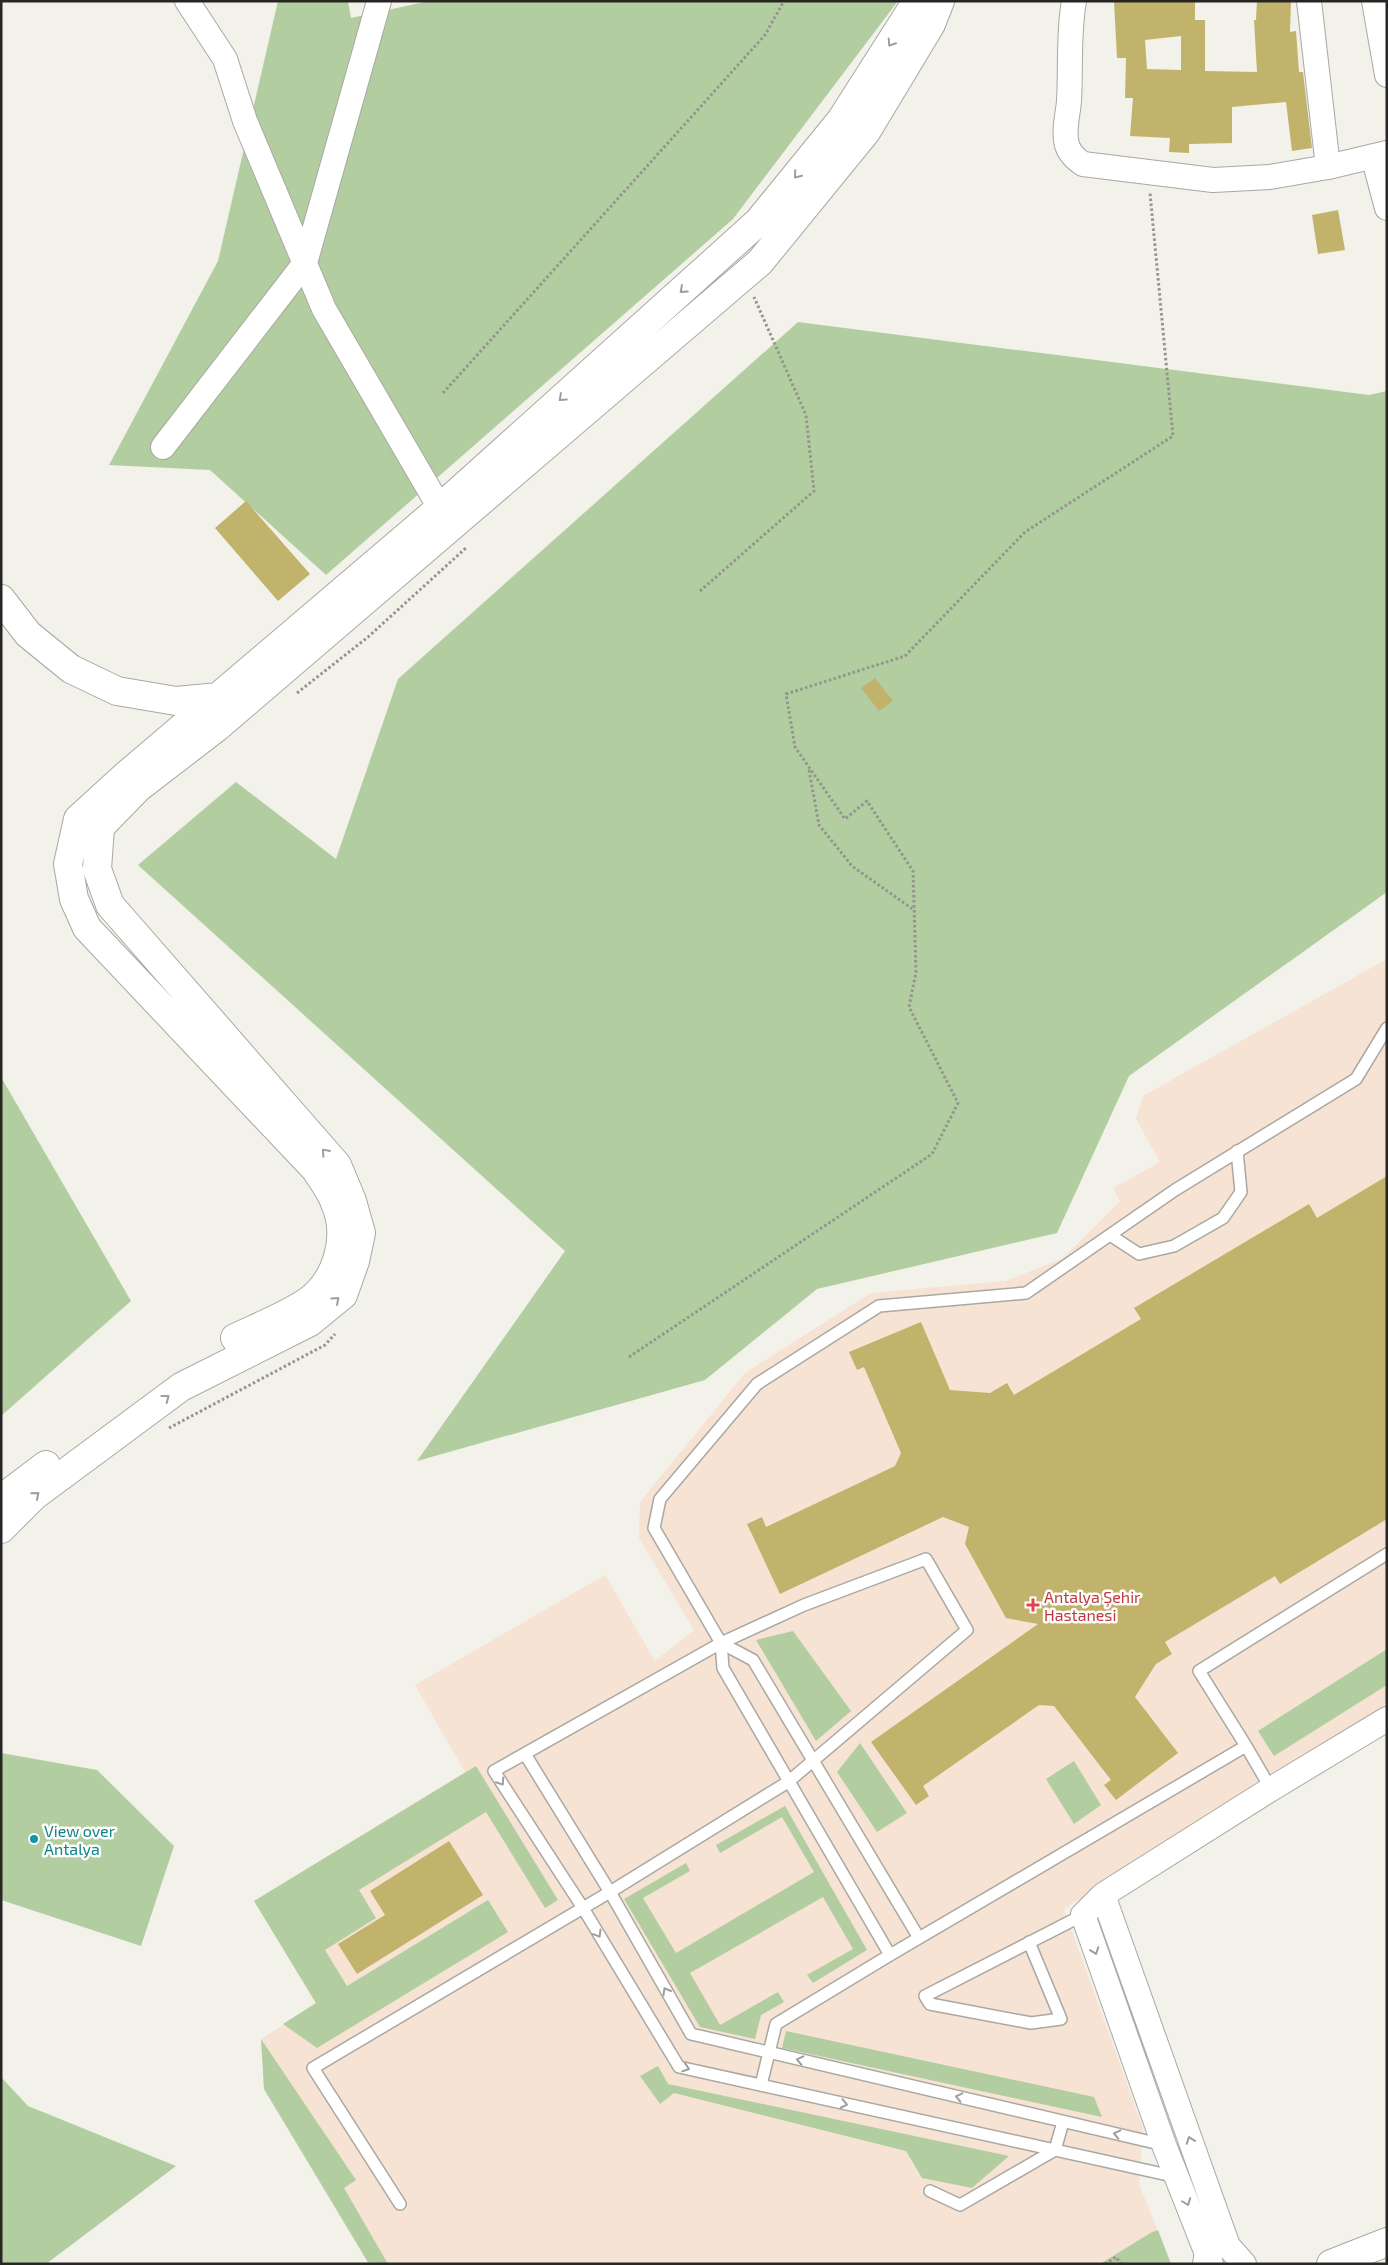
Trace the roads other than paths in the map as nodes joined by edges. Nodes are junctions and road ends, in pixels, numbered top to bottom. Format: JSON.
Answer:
{"nodes":[{"id":1,"x":187,"y":1,"type":"edge"},
{"id":2,"x":379,"y":1,"type":"edge"},
{"id":3,"x":917,"y":1,"type":"edge"},
{"id":4,"x":940,"y":1,"type":"edge"},
{"id":5,"x":1074,"y":1,"type":"edge"},
{"id":6,"x":1309,"y":1,"type":"edge"},
{"id":7,"x":1374,"y":1,"type":"edge"},
{"id":8,"x":1387,"y":75,"type":"edge"},
{"id":9,"x":1380,"y":155,"type":"edge"},
{"id":10,"x":1328,"y":167,"type":"junction"},
{"id":11,"x":1387,"y":208,"type":"edge"},
{"id":12,"x":304,"y":263,"type":"junction"},
{"id":13,"x":163,"y":447,"type":"dead end"},
{"id":14,"x":440,"y":508,"type":"junction"},
{"id":15,"x":1,"y":599,"type":"edge"},
{"id":16,"x":219,"y":697,"type":"junction"},
{"id":17,"x":1387,"y":1028,"type":"edge"},
{"id":18,"x":1237,"y":1151,"type":"junction"},
{"id":19,"x":1110,"y":1235,"type":"junction"},
{"id":20,"x":1,"y":1499,"type":"edge"},
{"id":21,"x":1,"y":1529,"type":"edge"},
{"id":22,"x":1387,"y":1554,"type":"edge"},
{"id":23,"x":721,"y":1643,"type":"junction"},
{"id":24,"x":1387,"y":1719,"type":"edge"},
{"id":25,"x":1246,"y":1746,"type":"junction"},
{"id":26,"x":525,"y":1754,"type":"junction"},
{"id":27,"x":813,"y":1761,"type":"junction"},
{"id":28,"x":788,"y":1782,"type":"junction"},
{"id":29,"x":1271,"y":1789,"type":"junction"},
{"id":30,"x":610,"y":1892,"type":"junction"},
{"id":31,"x":1103,"y":1895,"type":"junction"},
{"id":32,"x":583,"y":1908,"type":"junction"},
{"id":33,"x":1083,"y":1915,"type":"junction"},
{"id":34,"x":919,"y":1938,"type":"junction"},
{"id":35,"x":1029,"y":1942,"type":"junction"},
{"id":36,"x":890,"y":1955,"type":"junction"},
{"id":37,"x":769,"y":2053,"type":"junction"},
{"id":38,"x":761,"y":2085,"type":"junction"},
{"id":39,"x":1063,"y":2122,"type":"junction"},
{"id":40,"x":1164,"y":2145,"type":"junction"},
{"id":41,"x":1055,"y":2150,"type":"junction"},
{"id":42,"x":1177,"y":2177,"type":"junction"},
{"id":43,"x":930,"y":2191,"type":"dead end"},
{"id":44,"x":400,"y":2204,"type":"dead end"},
{"id":45,"x":1387,"y":2242,"type":"edge"},
{"id":46,"x":1209,"y":2262,"type":"edge"},
{"id":47,"x":1244,"y":2264,"type":"edge"},
{"id":48,"x":1331,"y":2264,"type":"edge"}],
"edges":[{"from":1,"to":12,"type":"street"},
{"from":2,"to":12,"type":"street"},
{"from":3,"to":14,"type":"street","one_way":true},
{"from":21,"to":4,"type":"street","one_way":true},
{"from":5,"to":10,"type":"street"},
{"from":6,"to":10,"type":"street"},
{"from":7,"to":8,"type":"street"},
{"from":9,"to":10,"type":"street"},
{"from":9,"to":11,"type":"street"},
{"from":12,"to":13,"type":"street"},
{"from":12,"to":14,"type":"street"},
{"from":14,"to":16,"type":"street"},
{"from":15,"to":16,"type":"street"},
{"from":16,"to":20,"type":"street"},
{"from":17,"to":18,"type":"lane"},
{"from":18,"to":19,"type":"lane"},
{"from":18,"to":19,"type":"lane"},
{"from":19,"to":23,"type":"lane"},
{"from":22,"to":25,"type":"lane"},
{"from":23,"to":26,"type":"lane"},
{"from":23,"to":27,"type":"lane"},
{"from":23,"to":27,"type":"lane"},
{"from":23,"to":28,"type":"lane"},
{"from":24,"to":29,"type":"street"},
{"from":25,"to":29,"type":"lane"},
{"from":25,"to":34,"type":"lane"},
{"from":26,"to":30,"type":"lane"},
{"from":26,"to":32,"type":"lane","one_way":true},
{"from":27,"to":28,"type":"lane"},
{"from":27,"to":34,"type":"lane"},
{"from":28,"to":30,"type":"lane"},
{"from":28,"to":36,"type":"lane"},
{"from":29,"to":31,"type":"street"},
{"from":30,"to":32,"type":"lane"},
{"from":37,"to":30,"type":"lane","one_way":true},
{"from":31,"to":33,"type":"street"},
{"from":47,"to":31,"type":"street","one_way":true},
{"from":32,"to":38,"type":"lane","one_way":true},
{"from":32,"to":44,"type":"lane"},
{"from":33,"to":35,"type":"lane"},
{"from":33,"to":40,"type":"street","one_way":true},
{"from":34,"to":36,"type":"lane"},
{"from":35,"to":35,"type":"lane"},
{"from":36,"to":37,"type":"lane"},
{"from":37,"to":38,"type":"lane"},
{"from":39,"to":37,"type":"lane","one_way":true},
{"from":38,"to":41,"type":"lane","one_way":true},
{"from":40,"to":39,"type":"lane","one_way":true},
{"from":39,"to":41,"type":"lane"},
{"from":40,"to":42,"type":"street"},
{"from":41,"to":42,"type":"lane"},
{"from":41,"to":43,"type":"lane"},
{"from":42,"to":46,"type":"street","one_way":true},
{"from":45,"to":48,"type":"street"}]}
